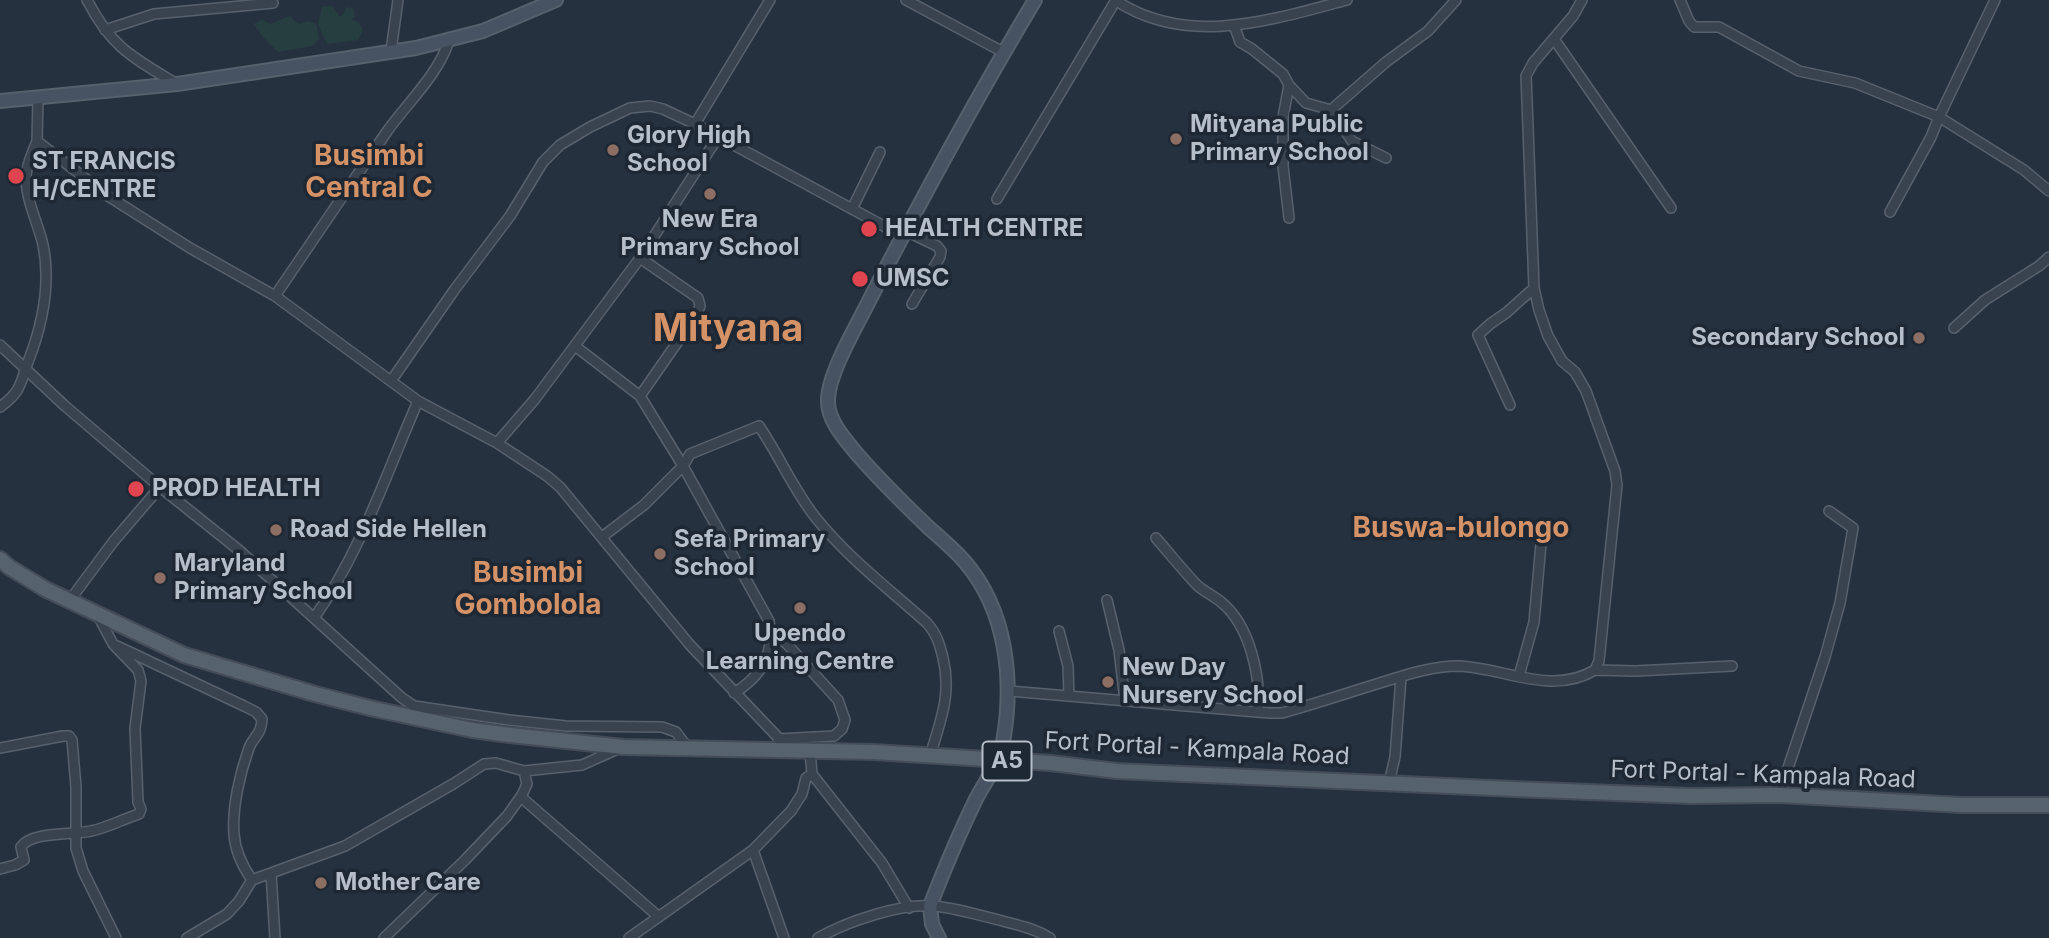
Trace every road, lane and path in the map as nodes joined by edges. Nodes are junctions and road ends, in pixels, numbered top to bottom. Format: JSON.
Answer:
{"nodes":[{"id":1,"x":86,"y":0,"type":"edge"},
{"id":2,"x":398,"y":0,"type":"edge"},
{"id":3,"x":556,"y":0,"type":"edge"},
{"id":4,"x":770,"y":0,"type":"edge"},
{"id":5,"x":906,"y":0,"type":"edge"},
{"id":6,"x":1035,"y":0,"type":"edge"},
{"id":7,"x":1115,"y":0,"type":"edge"},
{"id":8,"x":1347,"y":0,"type":"edge"},
{"id":9,"x":1456,"y":0,"type":"edge"},
{"id":10,"x":1582,"y":0,"type":"edge"},
{"id":11,"x":1680,"y":0,"type":"edge"},
{"id":12,"x":1995,"y":0,"type":"edge"},
{"id":13,"x":272,"y":3,"type":"dead end"},
{"id":14,"x":1234,"y":26,"type":"junction"},
{"id":15,"x":105,"y":30,"type":"junction"},
{"id":16,"x":1554,"y":39,"type":"junction"},
{"id":17,"x":449,"y":41,"type":"junction"},
{"id":18,"x":391,"y":51,"type":"junction"},
{"id":19,"x":1003,"y":52,"type":"junction"},
{"id":20,"x":177,"y":84,"type":"junction"},
{"id":21,"x":1289,"y":85,"type":"junction"},
{"id":22,"x":38,"y":98,"type":"junction"},
{"id":23,"x":0,"y":101,"type":"edge"},
{"id":24,"x":1331,"y":110,"type":"junction"},
{"id":25,"x":1939,"y":117,"type":"junction"},
{"id":26,"x":695,"y":124,"type":"junction"},
{"id":27,"x":718,"y":137,"type":"junction"},
{"id":28,"x":37,"y":141,"type":"junction"},
{"id":29,"x":880,"y":152,"type":"dead end"},
{"id":30,"x":1386,"y":158,"type":"dead end"},
{"id":31,"x":2049,"y":191,"type":"edge"},
{"id":32,"x":997,"y":199,"type":"dead end"},
{"id":33,"x":1671,"y":208,"type":"dead end"},
{"id":34,"x":852,"y":209,"type":"junction"},
{"id":35,"x":1890,"y":212,"type":"dead end"},
{"id":36,"x":1289,"y":218,"type":"dead end"},
{"id":37,"x":904,"y":233,"type":"junction"},
{"id":38,"x":2049,"y":257,"type":"edge"},
{"id":39,"x":640,"y":258,"type":"junction"},
{"id":40,"x":2039,"y":266,"type":"junction"},
{"id":41,"x":2049,"y":274,"type":"edge"},
{"id":42,"x":1534,"y":288,"type":"junction"},
{"id":43,"x":275,"y":296,"type":"junction"},
{"id":44,"x":912,"y":304,"type":"dead end"},
{"id":45,"x":1954,"y":328,"type":"dead end"},
{"id":46,"x":0,"y":345,"type":"edge"},
{"id":47,"x":575,"y":346,"type":"junction"},
{"id":48,"x":26,"y":368,"type":"junction"},
{"id":49,"x":391,"y":382,"type":"junction"},
{"id":50,"x":640,"y":396,"type":"junction"},
{"id":51,"x":418,"y":401,"type":"junction"},
{"id":52,"x":1510,"y":405,"type":"dead end"},
{"id":53,"x":0,"y":407,"type":"edge"},
{"id":54,"x":497,"y":443,"type":"junction"},
{"id":55,"x":683,"y":466,"type":"junction"},
{"id":56,"x":160,"y":487,"type":"junction"},
{"id":57,"x":1829,"y":511,"type":"dead end"},
{"id":58,"x":602,"y":537,"type":"junction"},
{"id":59,"x":1156,"y":538,"type":"dead end"},
{"id":60,"x":1541,"y":544,"type":"dead end"},
{"id":61,"x":0,"y":559,"type":"edge"},
{"id":62,"x":70,"y":600,"type":"junction"},
{"id":63,"x":1107,"y":600,"type":"dead end"},
{"id":64,"x":97,"y":614,"type":"junction"},
{"id":65,"x":314,"y":618,"type":"junction"},
{"id":66,"x":1059,"y":631,"type":"dead end"},
{"id":67,"x":772,"y":635,"type":"junction"},
{"id":68,"x":113,"y":644,"type":"junction"},
{"id":69,"x":1732,"y":666,"type":"dead end"},
{"id":70,"x":1595,"y":670,"type":"junction"},
{"id":71,"x":1519,"y":676,"type":"junction"},
{"id":72,"x":1401,"y":677,"type":"junction"},
{"id":73,"x":1009,"y":691,"type":"junction"},
{"id":74,"x":734,"y":693,"type":"junction"},
{"id":75,"x":1069,"y":696,"type":"junction"},
{"id":76,"x":1125,"y":701,"type":"junction"},
{"id":77,"x":1258,"y":712,"type":"junction"},
{"id":78,"x":778,"y":738,"type":"junction"},
{"id":79,"x":623,"y":747,"type":"junction"},
{"id":80,"x":0,"y":748,"type":"edge"},
{"id":81,"x":688,"y":748,"type":"junction"},
{"id":82,"x":790,"y":750,"type":"junction"},
{"id":83,"x":810,"y":751,"type":"junction"},
{"id":84,"x":930,"y":756,"type":"junction"},
{"id":85,"x":999,"y":760,"type":"junction"},
{"id":86,"x":524,"y":771,"type":"junction"},
{"id":87,"x":812,"y":774,"type":"junction"},
{"id":88,"x":1389,"y":783,"type":"junction"},
{"id":89,"x":1779,"y":795,"type":"junction"},
{"id":90,"x":521,"y":797,"type":"junction"},
{"id":91,"x":2049,"y":804,"type":"edge"},
{"id":92,"x":75,"y":834,"type":"junction"},
{"id":93,"x":753,"y":850,"type":"junction"},
{"id":94,"x":0,"y":869,"type":"edge"},
{"id":95,"x":271,"y":873,"type":"junction"},
{"id":96,"x":252,"y":880,"type":"junction"},
{"id":97,"x":930,"y":906,"type":"junction"},
{"id":98,"x":909,"y":908,"type":"junction"},
{"id":99,"x":659,"y":917,"type":"junction"},
{"id":100,"x":116,"y":938,"type":"edge"},
{"id":101,"x":187,"y":938,"type":"edge"},
{"id":102,"x":275,"y":938,"type":"edge"},
{"id":103,"x":384,"y":938,"type":"edge"},
{"id":104,"x":629,"y":938,"type":"edge"},
{"id":105,"x":784,"y":938,"type":"edge"},
{"id":106,"x":818,"y":938,"type":"edge"},
{"id":107,"x":939,"y":938,"type":"edge"},
{"id":108,"x":1050,"y":938,"type":"edge"}],
"edges":[{"from":1,"to":15,"type":"street"},
{"from":2,"to":18,"type":"street"},
{"from":3,"to":17,"type":"main road"},
{"from":4,"to":26,"type":"street"},
{"from":5,"to":19,"type":"street"},
{"from":6,"to":19,"type":"main road"},
{"from":7,"to":14,"type":"street"},
{"from":7,"to":32,"type":"street"},
{"from":8,"to":14,"type":"street"},
{"from":9,"to":24,"type":"street"},
{"from":10,"to":16,"type":"street"},
{"from":11,"to":25,"type":"street"},
{"from":12,"to":25,"type":"street"},
{"from":13,"to":15,"type":"street"},
{"from":14,"to":21,"type":"street"},
{"from":15,"to":20,"type":"street"},
{"from":16,"to":33,"type":"street"},
{"from":16,"to":42,"type":"street"},
{"from":17,"to":18,"type":"main road"},
{"from":17,"to":43,"type":"street"},
{"from":18,"to":20,"type":"main road"},
{"from":19,"to":37,"type":"main road"},
{"from":20,"to":22,"type":"main road"},
{"from":21,"to":24,"type":"street"},
{"from":21,"to":36,"type":"street"},
{"from":22,"to":23,"type":"main road"},
{"from":22,"to":28,"type":"street"},
{"from":24,"to":30,"type":"street"},
{"from":25,"to":31,"type":"street"},
{"from":25,"to":35,"type":"street"},
{"from":26,"to":27,"type":"street"},
{"from":26,"to":49,"type":"street"},
{"from":27,"to":34,"type":"street"},
{"from":27,"to":39,"type":"street"},
{"from":28,"to":43,"type":"street"},
{"from":28,"to":48,"type":"street"},
{"from":29,"to":34,"type":"street"},
{"from":34,"to":37,"type":"street"},
{"from":37,"to":44,"type":"street"},
{"from":37,"to":73,"type":"main road"},
{"from":38,"to":40,"type":"street"},
{"from":39,"to":47,"type":"street"},
{"from":39,"to":50,"type":"street"},
{"from":40,"to":41,"type":"street"},
{"from":40,"to":45,"type":"street"},
{"from":42,"to":52,"type":"street"},
{"from":42,"to":70,"type":"street"},
{"from":43,"to":49,"type":"street"},
{"from":46,"to":48,"type":"street"},
{"from":47,"to":50,"type":"street"},
{"from":47,"to":54,"type":"street"},
{"from":48,"to":53,"type":"street"},
{"from":48,"to":56,"type":"street"},
{"from":49,"to":51,"type":"street"},
{"from":50,"to":55,"type":"street"},
{"from":51,"to":54,"type":"street"},
{"from":51,"to":65,"type":"street"},
{"from":54,"to":58,"type":"street"},
{"from":55,"to":58,"type":"street"},
{"from":55,"to":67,"type":"street"},
{"from":55,"to":84,"type":"street"},
{"from":56,"to":62,"type":"street"},
{"from":56,"to":65,"type":"street"},
{"from":57,"to":89,"type":"street"},
{"from":58,"to":74,"type":"street"},
{"from":59,"to":77,"type":"street"},
{"from":60,"to":71,"type":"street"},
{"from":61,"to":62,"type":"main road","name":"Fort Portal - Kampala Road","number":"A5"},
{"from":62,"to":64,"type":"main road","name":"Fort Portal - Kampala Road","number":"A5"},
{"from":63,"to":76,"type":"street"},
{"from":64,"to":68,"type":"street"},
{"from":64,"to":79,"type":"main road","name":"Fort Portal - Kampala Road","number":"A5"},
{"from":65,"to":81,"type":"street"},
{"from":66,"to":75,"type":"street"},
{"from":67,"to":74,"type":"street"},
{"from":67,"to":78,"type":"street"},
{"from":68,"to":92,"type":"street"},
{"from":68,"to":96,"type":"street"},
{"from":69,"to":70,"type":"street"},
{"from":70,"to":71,"type":"street"},
{"from":71,"to":72,"type":"street"},
{"from":72,"to":77,"type":"street"},
{"from":72,"to":88,"type":"street"},
{"from":73,"to":75,"type":"street"},
{"from":73,"to":85,"type":"main road"},
{"from":74,"to":78,"type":"street"},
{"from":75,"to":76,"type":"street"},
{"from":76,"to":77,"type":"street"},
{"from":78,"to":82,"type":"street"},
{"from":79,"to":81,"type":"main road","name":"Fort Portal - Kampala Road","number":"A5"},
{"from":79,"to":86,"type":"street"},
{"from":80,"to":92,"type":"street"},
{"from":81,"to":82,"type":"main road","name":"Fort Portal - Kampala Road","number":"A5"},
{"from":82,"to":83,"type":"main road","name":"Fort Portal - Kampala Road","number":"A5"},
{"from":83,"to":84,"type":"main road","name":"Fort Portal - Kampala Road","number":"A5"},
{"from":83,"to":87,"type":"street"},
{"from":84,"to":85,"type":"main road","name":"Fort Portal - Kampala Road","number":"A5"},
{"from":85,"to":88,"type":"main road","name":"Fort Portal - Kampala Road","number":"A5"},
{"from":85,"to":97,"type":"main road"},
{"from":86,"to":90,"type":"street"},
{"from":86,"to":95,"type":"street"},
{"from":87,"to":93,"type":"street"},
{"from":87,"to":98,"type":"street"},
{"from":88,"to":89,"type":"main road","name":"Fort Portal - Kampala Road","number":"A5"},
{"from":89,"to":91,"type":"main road","name":"Fort Portal - Kampala Road","number":"A5"},
{"from":90,"to":99,"type":"street"},
{"from":90,"to":103,"type":"street"},
{"from":92,"to":94,"type":"street"},
{"from":92,"to":100,"type":"street"},
{"from":93,"to":99,"type":"street"},
{"from":93,"to":105,"type":"street"},
{"from":95,"to":96,"type":"street"},
{"from":95,"to":102,"type":"street"},
{"from":96,"to":101,"type":"street"},
{"from":97,"to":98,"type":"street"},
{"from":97,"to":107,"type":"main road"},
{"from":97,"to":108,"type":"street"},
{"from":98,"to":106,"type":"street"},
{"from":99,"to":104,"type":"street"}]}
